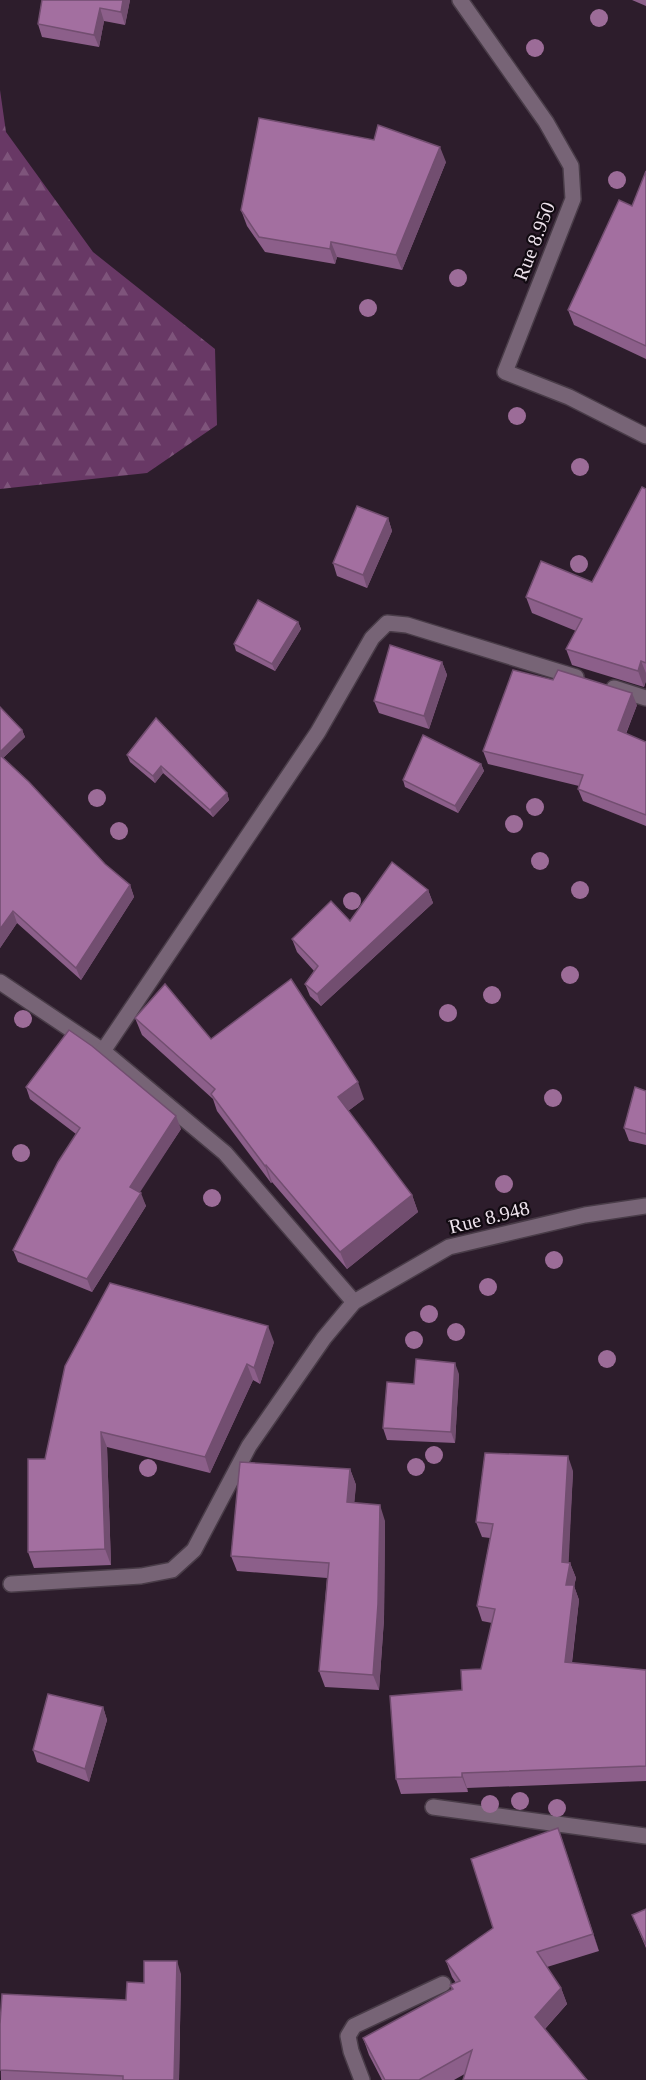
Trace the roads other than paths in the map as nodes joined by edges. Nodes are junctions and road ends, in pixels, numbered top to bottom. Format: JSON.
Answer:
{"nodes":[{"id":1,"x":460,"y":0,"type":"edge"},
{"id":2,"x":646,"y":435,"type":"edge"},
{"id":3,"x":646,"y":698,"type":"edge"},
{"id":4,"x":0,"y":982,"type":"edge"},
{"id":5,"x":103,"y":1051,"type":"junction"},
{"id":6,"x":646,"y":1206,"type":"edge"},
{"id":7,"x":354,"y":1302,"type":"junction"},
{"id":8,"x":11,"y":1584,"type":"dead end"},
{"id":9,"x":433,"y":1807,"type":"dead end"},
{"id":10,"x":646,"y":1836,"type":"edge"},
{"id":11,"x":443,"y":1984,"type":"dead end"},
{"id":12,"x":362,"y":2080,"type":"edge"}],
"edges":[{"from":1,"to":2,"type":"street","name":"Rue 8.950"},
{"from":3,"to":5,"type":"street"},
{"from":4,"to":5,"type":"street"},
{"from":5,"to":7,"type":"street"},
{"from":6,"to":7,"type":"street","name":"Rue 8.948"},
{"from":7,"to":8,"type":"street"},
{"from":9,"to":10,"type":"street"},
{"from":11,"to":12,"type":"street"}]}
